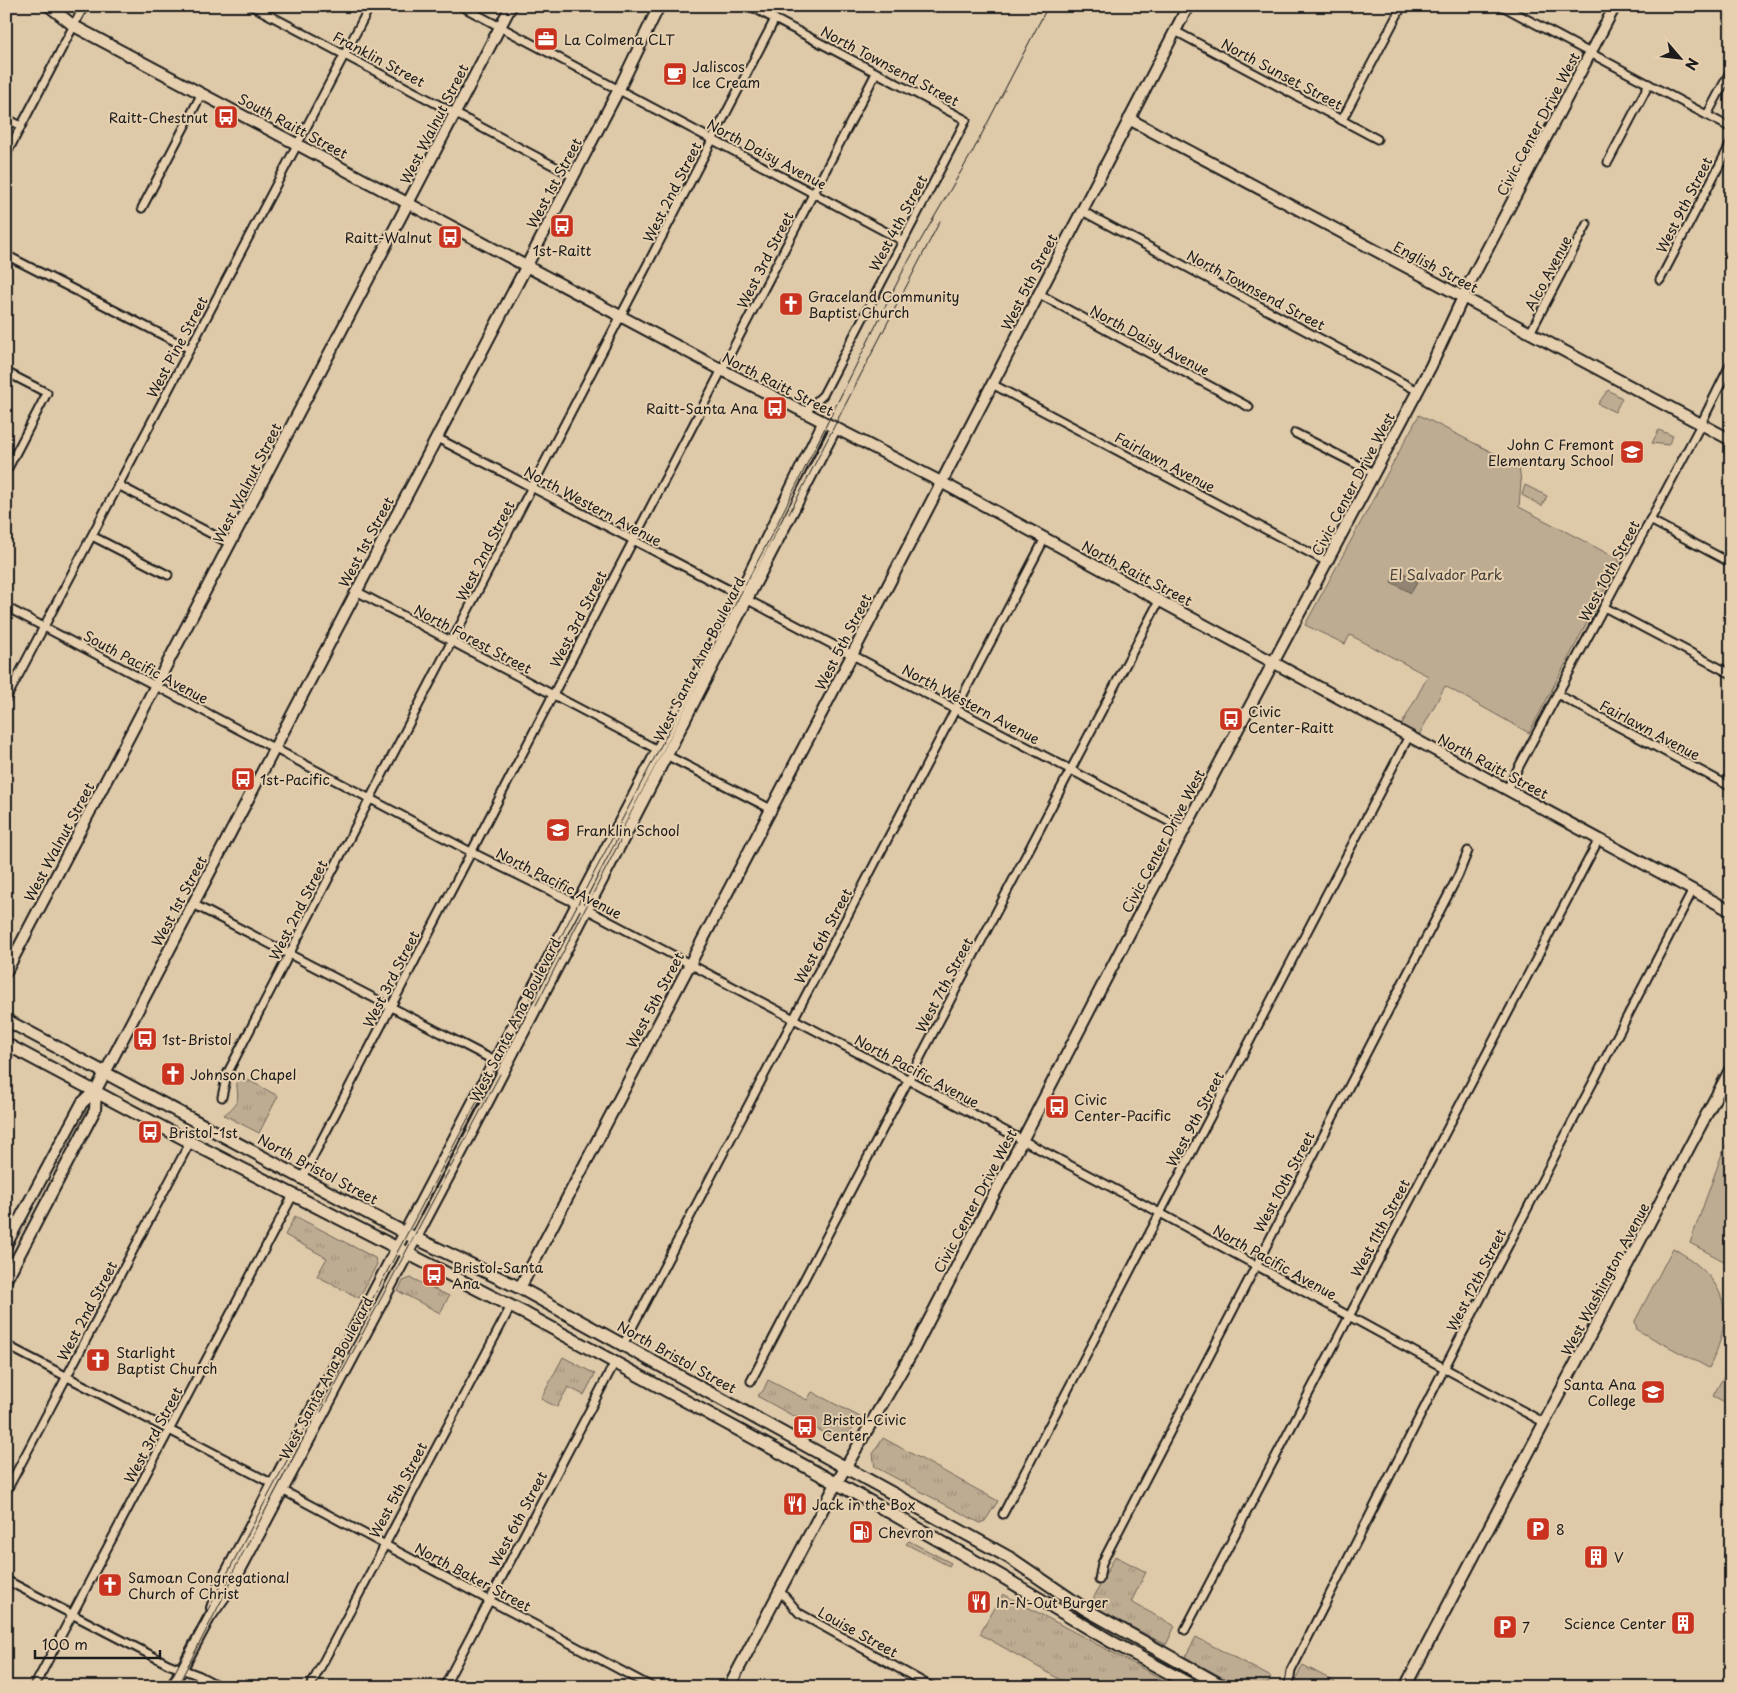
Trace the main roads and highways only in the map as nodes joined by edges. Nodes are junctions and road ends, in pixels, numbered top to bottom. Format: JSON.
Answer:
{"nodes":[{"id":1,"x":6,"y":1020,"type":"edge"},
{"id":2,"x":6,"y":1044,"type":"edge"},
{"id":3,"x":1195,"y":1687,"type":"edge"},
{"id":4,"x":1224,"y":1687,"type":"edge"}],
"edges":[{"from":1,"to":4,"type":"main road","name":"North Bristol Street"},
{"from":2,"to":3,"type":"main road"}]}
